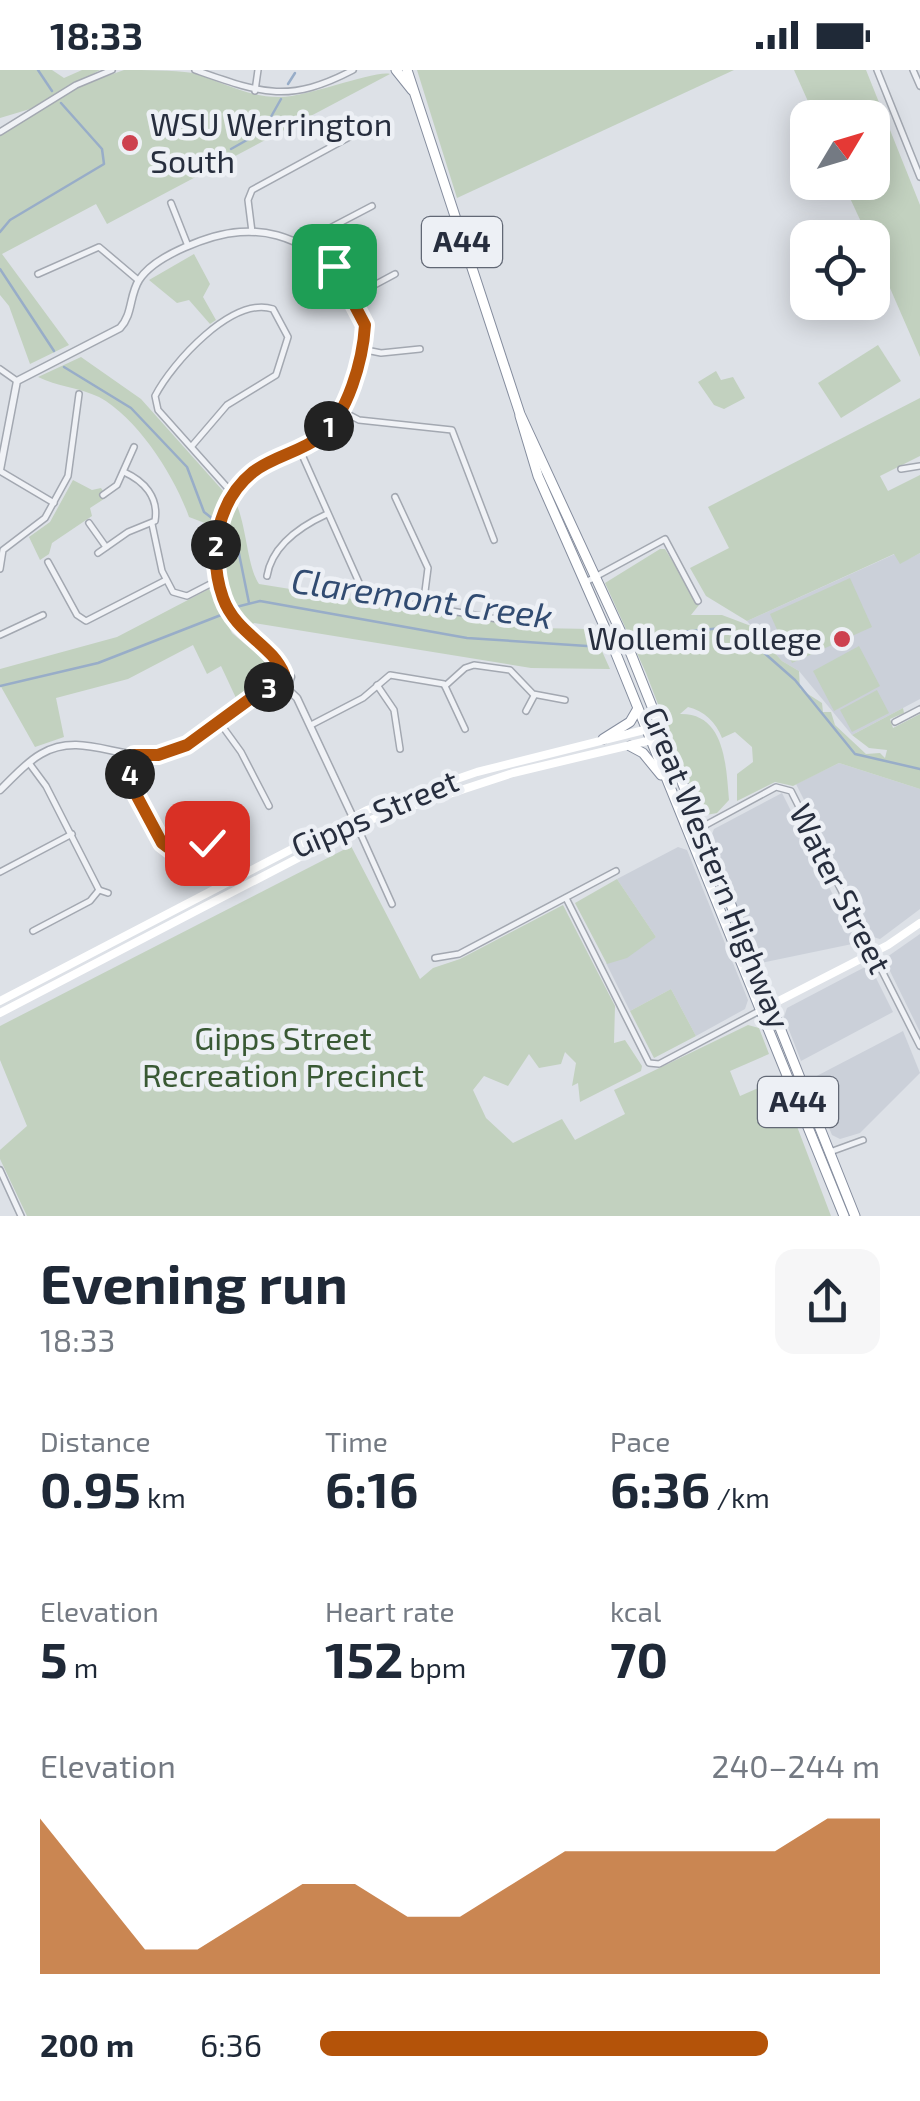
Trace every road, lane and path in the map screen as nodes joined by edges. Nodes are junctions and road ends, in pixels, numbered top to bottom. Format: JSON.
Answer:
{"nodes":[{"id":1,"x":112,"y":70,"type":"edge"},
{"id":2,"x":195,"y":70,"type":"edge"},
{"id":3,"x":258,"y":70,"type":"edge"},
{"id":4,"x":353,"y":70,"type":"edge"},
{"id":5,"x":396,"y":70,"type":"edge"},
{"id":6,"x":407,"y":70,"type":"edge"},
{"id":7,"x":877,"y":70,"type":"edge"},
{"id":8,"x":913,"y":70,"type":"edge"},
{"id":9,"x":920,"y":86,"type":"edge"},
{"id":10,"x":255,"y":91,"type":"junction"},
{"id":11,"x":414,"y":92,"type":"junction"},
{"id":12,"x":0,"y":132,"type":"edge"},
{"id":13,"x":353,"y":135,"type":"dead end"},
{"id":14,"x":920,"y":177,"type":"edge"},
{"id":15,"x":171,"y":202,"type":"dead end"},
{"id":16,"x":372,"y":206,"type":"dead end"},
{"id":17,"x":252,"y":232,"type":"junction"},
{"id":18,"x":189,"y":248,"type":"junction"},
{"id":19,"x":315,"y":252,"type":"junction"},
{"id":20,"x":38,"y":274,"type":"dead end"},
{"id":21,"x":395,"y":274,"type":"dead end"},
{"id":22,"x":138,"y":280,"type":"junction"},
{"id":23,"x":353,"y":296,"type":"junction"},
{"id":24,"x":361,"y":349,"type":"junction"},
{"id":25,"x":420,"y":349,"type":"dead end"},
{"id":26,"x":0,"y":369,"type":"edge"},
{"id":27,"x":17,"y":381,"type":"junction"},
{"id":28,"x":79,"y":394,"type":"dead end"},
{"id":29,"x":78,"y":405,"type":"junction"},
{"id":30,"x":90,"y":406,"type":"dead end"},
{"id":31,"x":340,"y":410,"type":"junction"},
{"id":32,"x":520,"y":414,"type":"junction"},
{"id":33,"x":191,"y":446,"type":"junction"},
{"id":34,"x":134,"y":447,"type":"dead end"},
{"id":35,"x":299,"y":448,"type":"junction"},
{"id":36,"x":920,"y":466,"type":"edge"},
{"id":37,"x":901,"y":469,"type":"dead end"},
{"id":38,"x":0,"y":470,"type":"edge"},
{"id":39,"x":124,"y":472,"type":"junction"},
{"id":40,"x":233,"y":494,"type":"junction"},
{"id":41,"x":104,"y":495,"type":"dead end"},
{"id":42,"x":395,"y":497,"type":"dead end"},
{"id":43,"x":54,"y":503,"type":"junction"},
{"id":44,"x":327,"y":514,"type":"junction"},
{"id":45,"x":90,"y":523,"type":"dead end"},
{"id":46,"x":152,"y":524,"type":"junction"},
{"id":47,"x":494,"y":540,"type":"dead end"},
{"id":48,"x":106,"y":546,"type":"junction"},
{"id":49,"x":98,"y":553,"type":"dead end"},
{"id":50,"x":48,"y":562,"type":"dead end"},
{"id":51,"x":0,"y":569,"type":"edge"},
{"id":52,"x":266,"y":576,"type":"dead end"},
{"id":53,"x":596,"y":576,"type":"junction"},
{"id":54,"x":166,"y":580,"type":"junction"},
{"id":55,"x":220,"y":580,"type":"junction"},
{"id":56,"x":583,"y":583,"type":"junction"},
{"id":57,"x":698,"y":601,"type":"dead end"},
{"id":58,"x":423,"y":608,"type":"junction"},
{"id":59,"x":43,"y":615,"type":"dead end"},
{"id":60,"x":517,"y":618,"type":"dead end"},
{"id":61,"x":36,"y":620,"type":"junction"},
{"id":62,"x":40,"y":628,"type":"dead end"},
{"id":63,"x":0,"y":635,"type":"edge"},
{"id":64,"x":284,"y":680,"type":"junction"},
{"id":65,"x":377,"y":685,"type":"junction"},
{"id":66,"x":445,"y":686,"type":"junction"},
{"id":67,"x":535,"y":695,"type":"junction"},
{"id":68,"x":566,"y":700,"type":"dead end"},
{"id":69,"x":637,"y":708,"type":"junction"},
{"id":70,"x":920,"y":709,"type":"edge"},
{"id":71,"x":526,"y":711,"type":"dead end"},
{"id":72,"x":219,"y":722,"type":"junction"},
{"id":73,"x":895,"y":722,"type":"dead end"},
{"id":74,"x":311,"y":725,"type":"junction"},
{"id":75,"x":660,"y":726,"type":"junction"},
{"id":76,"x":465,"y":729,"type":"dead end"},
{"id":77,"x":646,"y":730,"type":"junction"},
{"id":78,"x":664,"y":737,"type":"junction"},
{"id":79,"x":602,"y":740,"type":"junction"},
{"id":80,"x":651,"y":740,"type":"junction"},
{"id":81,"x":630,"y":746,"type":"junction"},
{"id":82,"x":400,"y":749,"type":"dead end"},
{"id":83,"x":134,"y":755,"type":"junction"},
{"id":84,"x":29,"y":763,"type":"junction"},
{"id":85,"x":669,"y":785,"type":"junction"},
{"id":86,"x":0,"y":790,"type":"edge"},
{"id":87,"x":269,"y":806,"type":"dead end"},
{"id":88,"x":354,"y":816,"type":"junction"},
{"id":89,"x":357,"y":826,"type":"junction"},
{"id":90,"x":700,"y":829,"type":"junction"},
{"id":91,"x":72,"y":834,"type":"junction"},
{"id":92,"x":192,"y":843,"type":"junction"},
{"id":93,"x":171,"y":852,"type":"junction"},
{"id":94,"x":168,"y":860,"type":"dead end"},
{"id":95,"x":616,"y":871,"type":"dead end"},
{"id":96,"x":0,"y":872,"type":"edge"},
{"id":97,"x":99,"y":890,"type":"junction"},
{"id":98,"x":108,"y":893,"type":"dead end"},
{"id":99,"x":566,"y":898,"type":"junction"},
{"id":100,"x":392,"y":904,"type":"dead end"},
{"id":101,"x":920,"y":923,"type":"edge"},
{"id":102,"x":33,"y":931,"type":"dead end"},
{"id":103,"x":872,"y":954,"type":"junction"},
{"id":104,"x":436,"y":958,"type":"dead end"},
{"id":105,"x":0,"y":1001,"type":"edge"},
{"id":106,"x":766,"y":1008,"type":"junction"},
{"id":107,"x":0,"y":1013,"type":"edge"},
{"id":108,"x":920,"y":1046,"type":"edge"},
{"id":109,"x":863,"y":1140,"type":"dead end"},
{"id":110,"x":830,"y":1152,"type":"junction"},
{"id":111,"x":0,"y":1170,"type":"edge"},
{"id":112,"x":21,"y":1216,"type":"edge"},
{"id":113,"x":844,"y":1216,"type":"edge"},
{"id":114,"x":856,"y":1216,"type":"edge"}],
"edges":[{"from":1,"to":12,"type":"street"},
{"from":2,"to":10,"type":"street"},
{"from":3,"to":10,"type":"street"},
{"from":4,"to":10,"type":"street"},
{"from":5,"to":11,"type":"highway"},
{"from":6,"to":11,"type":"highway","name":"Great Western Highway","number":"A44"},
{"from":7,"to":14,"type":"street"},
{"from":8,"to":9,"type":"street"},
{"from":11,"to":32,"type":"highway","name":"Great Western Highway","number":"A44"},
{"from":13,"to":17,"type":"street"},
{"from":15,"to":18,"type":"street"},
{"from":16,"to":19,"type":"street"},
{"from":17,"to":18,"type":"street"},
{"from":17,"to":19,"type":"street"},
{"from":18,"to":22,"type":"street"},
{"from":19,"to":23,"type":"street"},
{"from":20,"to":22,"type":"street"},
{"from":21,"to":23,"type":"street"},
{"from":22,"to":27,"type":"street"},
{"from":23,"to":24,"type":"street"},
{"from":24,"to":25,"type":"street"},
{"from":24,"to":31,"type":"street"},
{"from":26,"to":27,"type":"street"},
{"from":27,"to":38,"type":"street"},
{"from":28,"to":29,"type":"street"},
{"from":29,"to":30,"type":"street"},
{"from":29,"to":43,"type":"street"},
{"from":31,"to":35,"type":"street"},
{"from":31,"to":47,"type":"street"},
{"from":32,"to":53,"type":"highway","name":"Great Western Highway","number":"A44"},
{"from":32,"to":56,"type":"highway","name":"Great Western Highway","number":"A44"},
{"from":33,"to":33,"type":"street"},
{"from":33,"to":40,"type":"street"},
{"from":34,"to":39,"type":"street"},
{"from":35,"to":40,"type":"street"},
{"from":35,"to":44,"type":"street"},
{"from":36,"to":37,"type":"street"},
{"from":38,"to":43,"type":"street"},
{"from":39,"to":41,"type":"street"},
{"from":39,"to":46,"type":"street"},
{"from":40,"to":55,"type":"street"},
{"from":42,"to":58,"type":"street"},
{"from":43,"to":51,"type":"street"},
{"from":44,"to":52,"type":"street"},
{"from":44,"to":58,"type":"street"},
{"from":45,"to":48,"type":"street"},
{"from":46,"to":48,"type":"street"},
{"from":46,"to":54,"type":"street"},
{"from":48,"to":49,"type":"street"},
{"from":50,"to":54,"type":"street"},
{"from":53,"to":56,"type":"street"},
{"from":53,"to":57,"type":"street"},
{"from":53,"to":75,"type":"highway","name":"Great Western Highway","number":"A44"},
{"from":54,"to":55,"type":"street"},
{"from":55,"to":64,"type":"street"},
{"from":56,"to":69,"type":"highway","name":"Great Western Highway","number":"A44"},
{"from":58,"to":60,"type":"street"},
{"from":59,"to":61,"type":"street"},
{"from":61,"to":62,"type":"street"},
{"from":61,"to":63,"type":"street"},
{"from":64,"to":72,"type":"street"},
{"from":64,"to":74,"type":"street"},
{"from":65,"to":66,"type":"street"},
{"from":65,"to":74,"type":"street"},
{"from":65,"to":82,"type":"street"},
{"from":66,"to":67,"type":"street"},
{"from":66,"to":76,"type":"street"},
{"from":67,"to":68,"type":"street"},
{"from":67,"to":71,"type":"street"},
{"from":69,"to":77,"type":"highway","name":"Great Western Highway","number":"A44"},
{"from":69,"to":79,"type":"highway"},
{"from":70,"to":73,"type":"street"},
{"from":72,"to":83,"type":"street"},
{"from":72,"to":87,"type":"street"},
{"from":74,"to":88,"type":"street"},
{"from":75,"to":77,"type":"main road","name":"Gipps Street"},
{"from":75,"to":78,"type":"highway","name":"Great Western Highway","number":"A44"},
{"from":77,"to":79,"type":"main road","name":"Gipps Street"},
{"from":77,"to":80,"type":"highway","name":"Great Western Highway","number":"A44"},
{"from":78,"to":80,"type":"main road","name":"Gipps Street"},
{"from":78,"to":90,"type":"highway","name":"Great Western Highway","number":"A44"},
{"from":79,"to":88,"type":"main road","name":"Gipps Street"},
{"from":80,"to":81,"type":"main road","name":"Gipps Street"},
{"from":80,"to":85,"type":"highway","name":"Great Western Highway","number":"A44"},
{"from":81,"to":85,"type":"highway"},
{"from":81,"to":89,"type":"main road","name":"Gipps Street"},
{"from":83,"to":84,"type":"street"},
{"from":83,"to":93,"type":"street"},
{"from":84,"to":86,"type":"street"},
{"from":84,"to":91,"type":"street"},
{"from":85,"to":106,"type":"highway","name":"Great Western Highway","number":"A44"},
{"from":88,"to":89,"type":"street"},
{"from":88,"to":105,"type":"main road","name":"Gipps Street"},
{"from":89,"to":100,"type":"street","name":"Gipps Street"},
{"from":89,"to":107,"type":"main road","name":"Gipps Street"},
{"from":90,"to":103,"type":"street","name":"Water Street"},
{"from":90,"to":106,"type":"highway","name":"Great Western Highway","number":"A44"},
{"from":91,"to":96,"type":"street"},
{"from":91,"to":97,"type":"street"},
{"from":92,"to":92,"type":"street"},
{"from":92,"to":93,"type":"street"},
{"from":93,"to":94,"type":"street"},
{"from":95,"to":99,"type":"street"},
{"from":97,"to":98,"type":"street"},
{"from":97,"to":102,"type":"street"},
{"from":99,"to":104,"type":"street"},
{"from":99,"to":106,"type":"street"},
{"from":101,"to":103,"type":"main road"},
{"from":103,"to":106,"type":"main road"},
{"from":103,"to":108,"type":"street","name":"Water Street"},
{"from":106,"to":110,"type":"highway","name":"Great Western Highway","number":"A44"},
{"from":106,"to":113,"type":"highway","name":"Great Western Highway","number":"A44"},
{"from":109,"to":110,"type":"street"},
{"from":110,"to":114,"type":"highway","name":"Great Western Highway","number":"A44"},
{"from":111,"to":112,"type":"street"}]}
